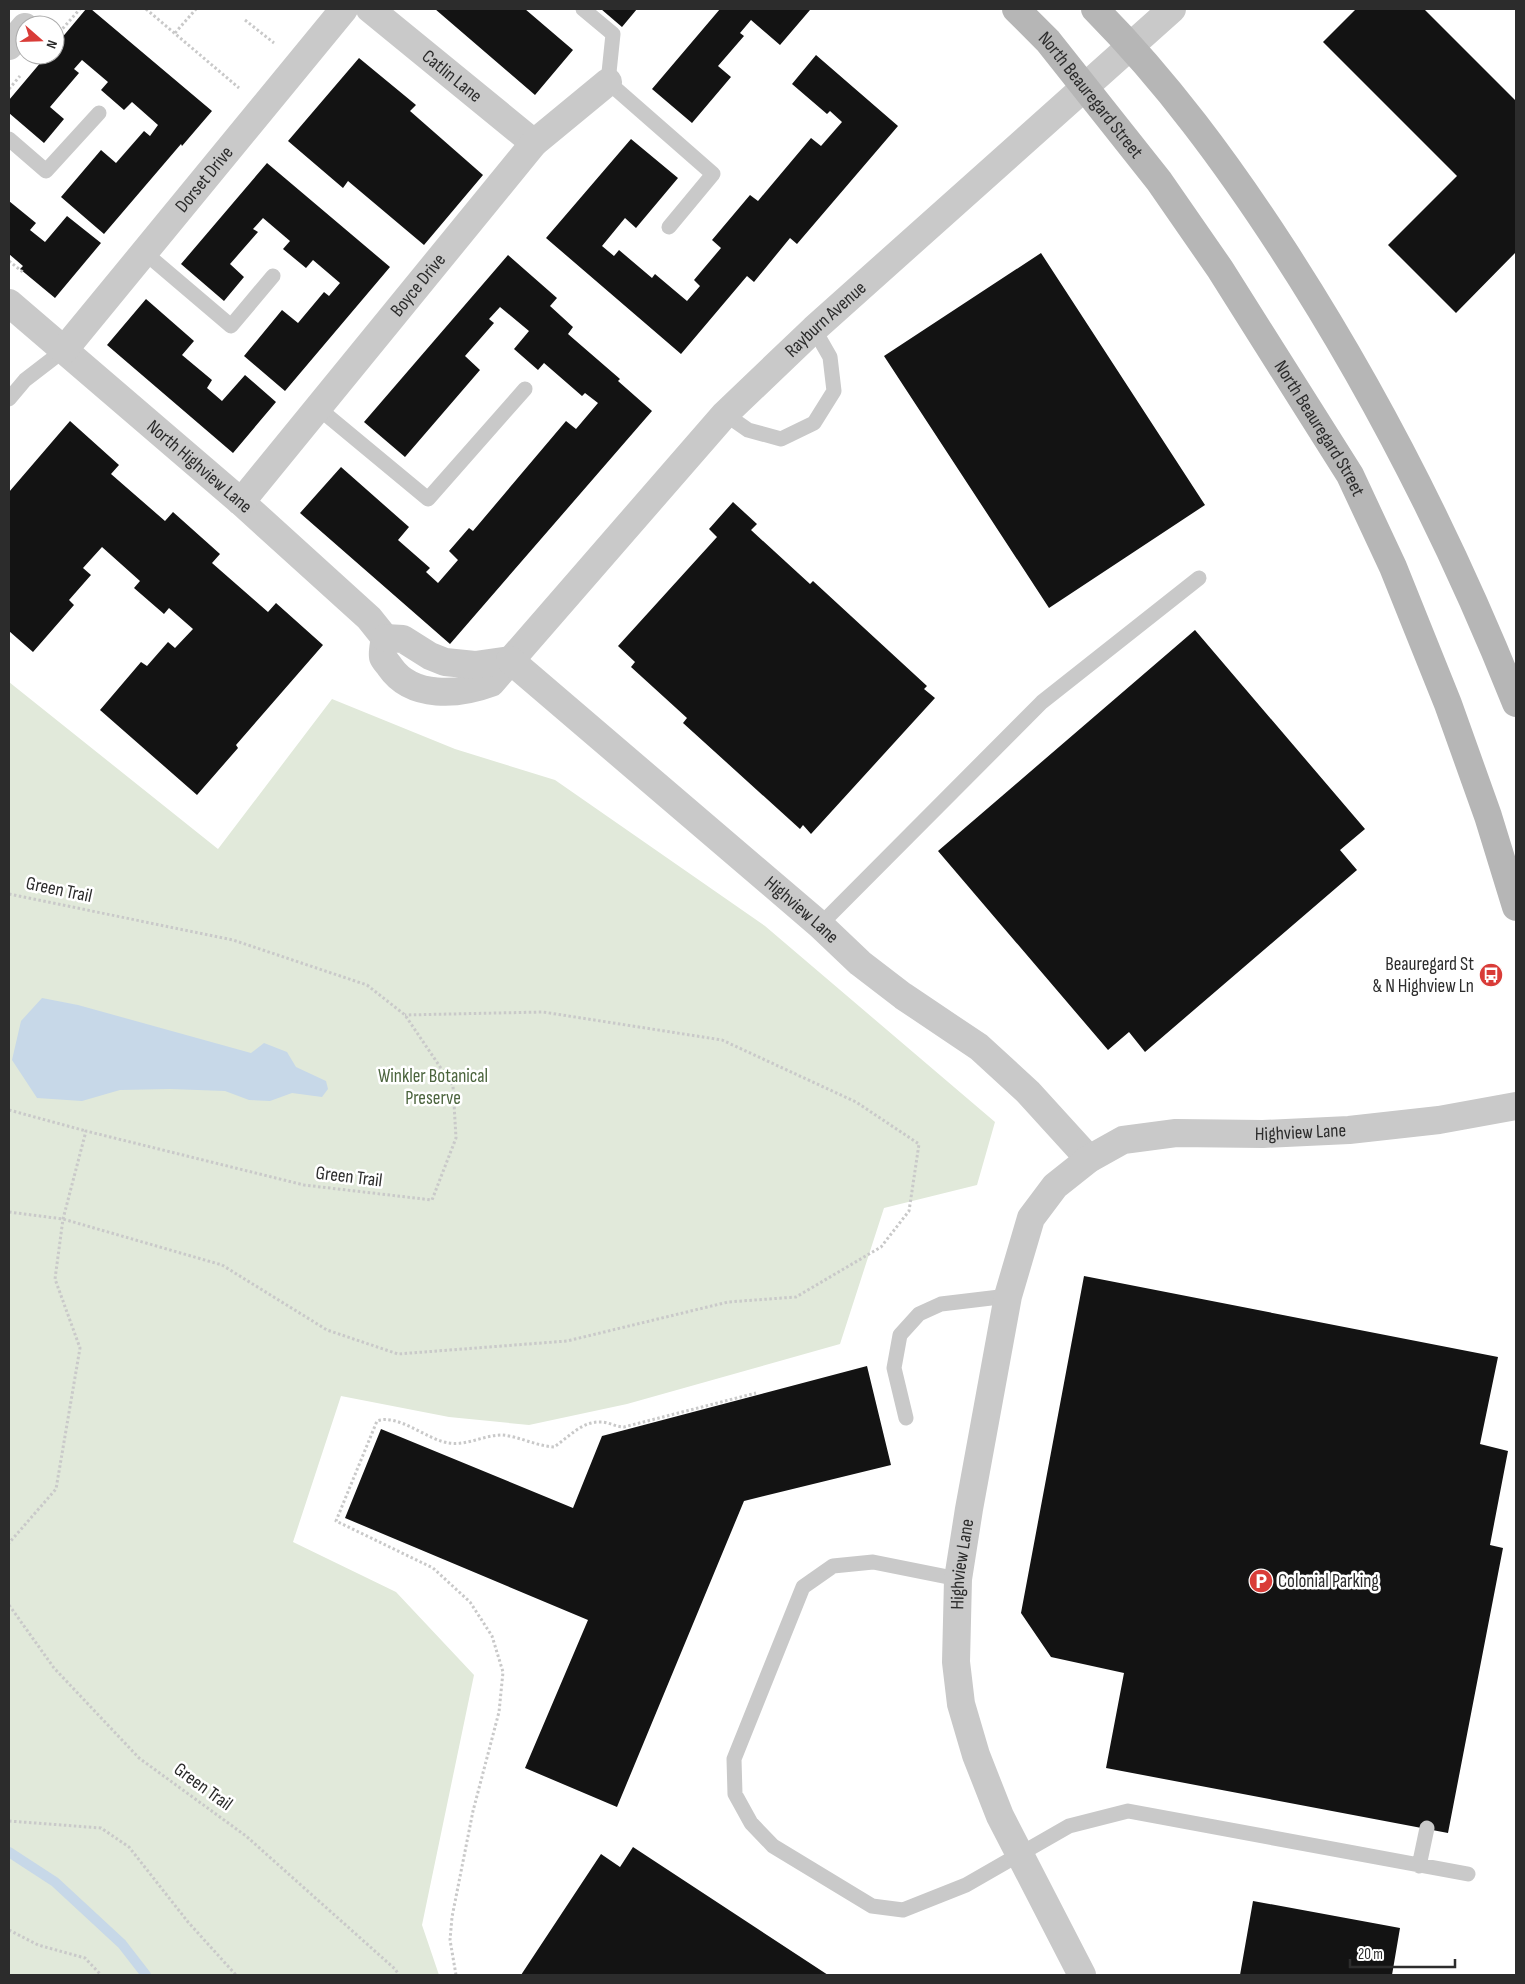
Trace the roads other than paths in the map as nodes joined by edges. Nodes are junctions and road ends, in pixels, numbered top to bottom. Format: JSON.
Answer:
{"nodes":[{"id":1,"x":344,"y":9,"type":"edge"},
{"id":2,"x":370,"y":9,"type":"edge"},
{"id":3,"x":583,"y":9,"type":"edge"},
{"id":4,"x":1016,"y":9,"type":"edge"},
{"id":5,"x":1095,"y":9,"type":"edge"},
{"id":6,"x":1172,"y":9,"type":"edge"},
{"id":7,"x":1132,"y":46,"type":"junction"},
{"id":8,"x":608,"y":82,"type":"junction"},
{"id":9,"x":1085,"y":87,"type":"junction"},
{"id":10,"x":99,"y":113,"type":"dead end"},
{"id":11,"x":9,"y":139,"type":"edge"},
{"id":12,"x":534,"y":143,"type":"junction"},
{"id":13,"x":669,"y":227,"type":"dead end"},
{"id":14,"x":144,"y":252,"type":"junction"},
{"id":15,"x":273,"y":276,"type":"dead end"},
{"id":16,"x":9,"y":302,"type":"edge"},
{"id":17,"x":814,"y":328,"type":"junction"},
{"id":18,"x":64,"y":350,"type":"junction"},
{"id":19,"x":525,"y":389,"type":"dead end"},
{"id":20,"x":9,"y":399,"type":"edge"},
{"id":21,"x":317,"y":407,"type":"junction"},
{"id":22,"x":725,"y":414,"type":"junction"},
{"id":23,"x":241,"y":502,"type":"junction"},
{"id":24,"x":1199,"y":578,"type":"dead end"},
{"id":25,"x":510,"y":660,"type":"junction"},
{"id":26,"x":1516,"y":703,"type":"edge"},
{"id":27,"x":1516,"y":907,"type":"edge"},
{"id":28,"x":820,"y":925,"type":"junction"},
{"id":29,"x":1516,"y":1106,"type":"edge"},
{"id":30,"x":1089,"y":1160,"type":"junction"},
{"id":31,"x":1008,"y":1296,"type":"junction"},
{"id":32,"x":906,"y":1418,"type":"dead end"},
{"id":33,"x":958,"y":1578,"type":"junction"},
{"id":34,"x":1427,"y":1828,"type":"dead end"},
{"id":35,"x":1020,"y":1855,"type":"junction"},
{"id":36,"x":1419,"y":1866,"type":"junction"},
{"id":37,"x":1468,"y":1874,"type":"dead end"},
{"id":38,"x":1082,"y":1975,"type":"edge"}],
"edges":[{"from":1,"to":14,"type":"street","name":"Dorset Drive"},
{"from":2,"to":12,"type":"street","name":"Catlin Lane"},
{"from":3,"to":8,"type":"lane"},
{"from":4,"to":9,"type":"main road","name":"North Beauregard Street"},
{"from":5,"to":7,"type":"main road"},
{"from":6,"to":7,"type":"street","name":"Rayburn Avenue"},
{"from":7,"to":9,"type":"street","name":"Rayburn Avenue"},
{"from":7,"to":26,"type":"main road"},
{"from":8,"to":12,"type":"street","name":"Boyce Drive"},
{"from":8,"to":13,"type":"lane"},
{"from":9,"to":17,"type":"street","name":"Rayburn Avenue"},
{"from":9,"to":27,"type":"main road","name":"North Beauregard Street"},
{"from":10,"to":11,"type":"lane"},
{"from":12,"to":21,"type":"street","name":"Boyce Drive"},
{"from":14,"to":15,"type":"lane"},
{"from":14,"to":18,"type":"street","name":"Dorset Drive"},
{"from":16,"to":18,"type":"street","name":"North Highview Lane"},
{"from":17,"to":22,"type":"street","name":"Rayburn Avenue"},
{"from":17,"to":22,"type":"lane"},
{"from":18,"to":20,"type":"lane"},
{"from":18,"to":23,"type":"street","name":"North Highview Lane"},
{"from":19,"to":21,"type":"lane"},
{"from":21,"to":23,"type":"street","name":"Boyce Drive"},
{"from":22,"to":25,"type":"street","name":"Rayburn Avenue"},
{"from":23,"to":25,"type":"street","name":"North Highview Lane"},
{"from":24,"to":28,"type":"lane"},
{"from":25,"to":28,"type":"street","name":"Highview Lane"},
{"from":28,"to":30,"type":"street","name":"Highview Lane"},
{"from":29,"to":30,"type":"street","name":"Highview Lane"},
{"from":30,"to":31,"type":"street","name":"Highview Lane"},
{"from":31,"to":32,"type":"lane"},
{"from":31,"to":33,"type":"street","name":"Highview Lane"},
{"from":33,"to":35,"type":"street","name":"Highview Lane"},
{"from":33,"to":35,"type":"lane"},
{"from":34,"to":36,"type":"lane"},
{"from":35,"to":36,"type":"lane"},
{"from":35,"to":38,"type":"street","name":"Highview Lane"},
{"from":36,"to":37,"type":"lane"}]}
